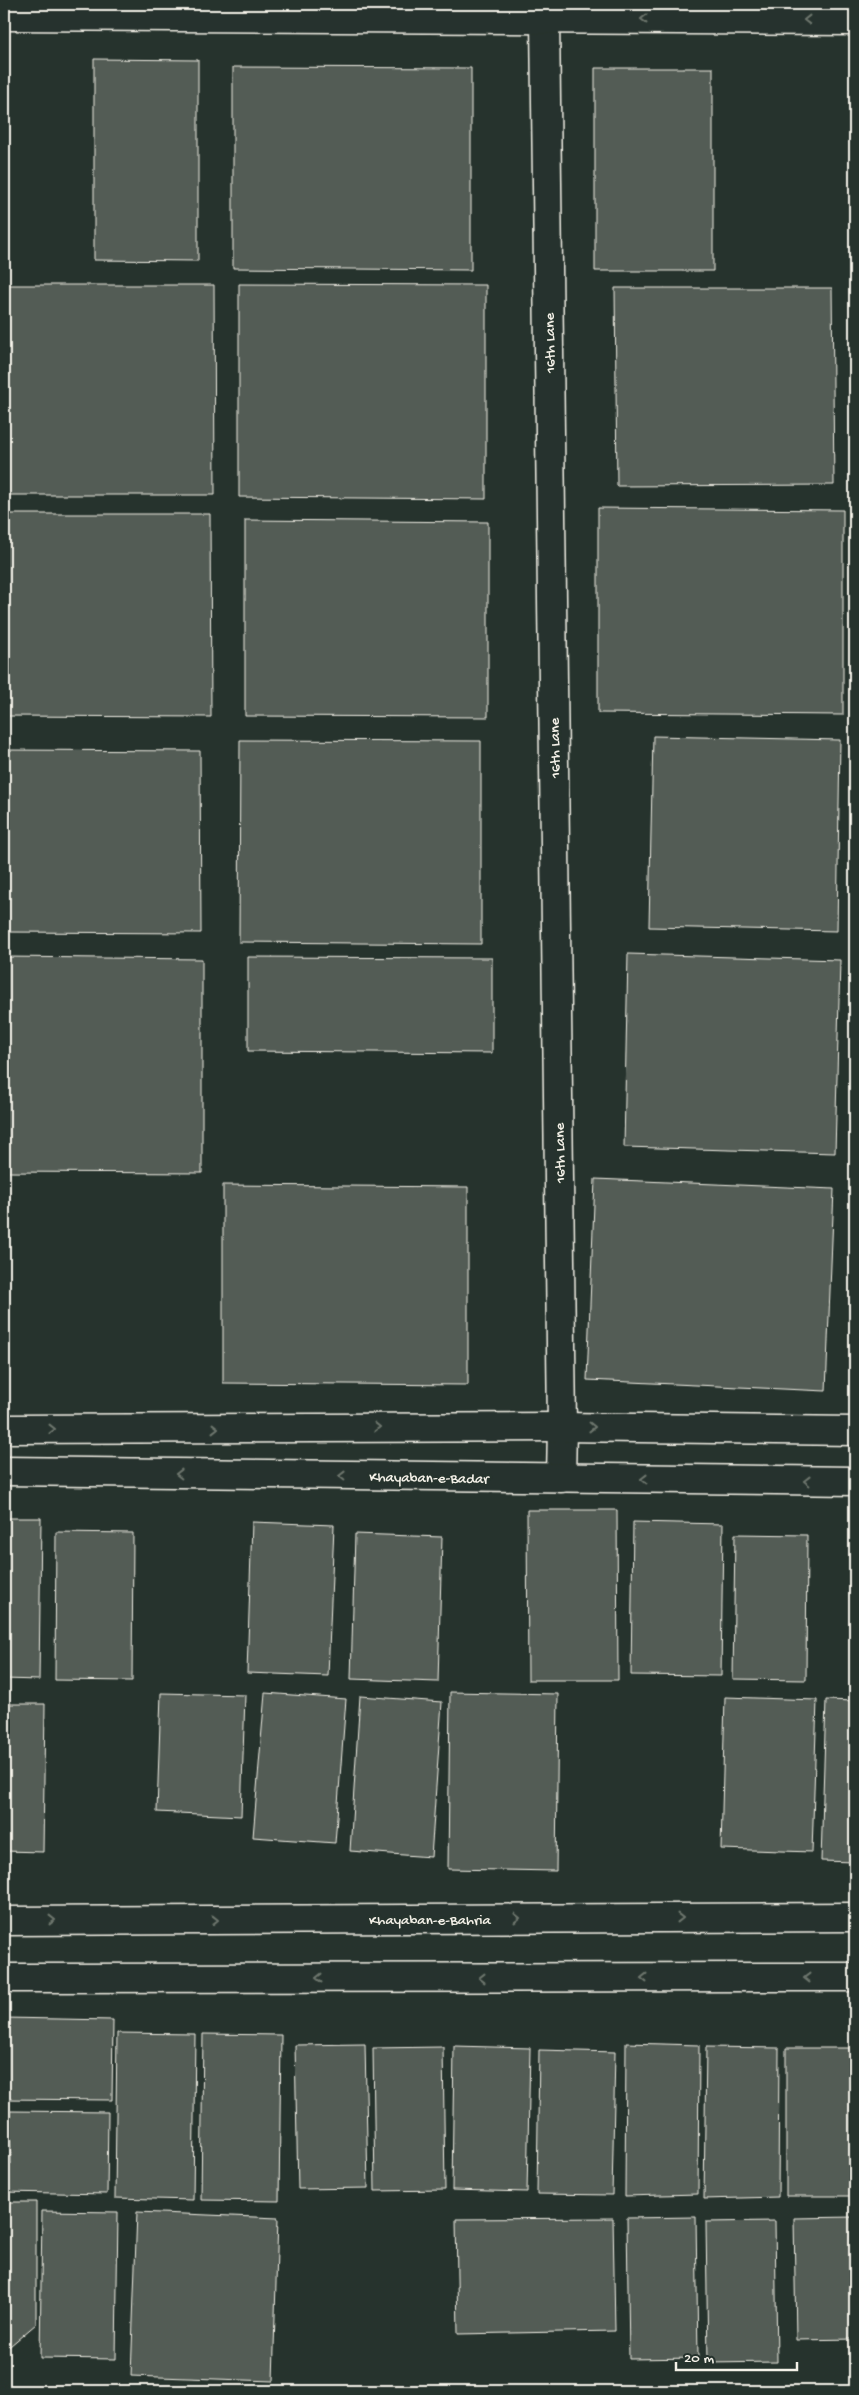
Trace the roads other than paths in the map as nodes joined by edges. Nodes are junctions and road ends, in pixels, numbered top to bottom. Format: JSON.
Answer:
{"nodes":[{"id":1,"x":4,"y":16,"type":"edge"},
{"id":2,"x":544,"y":18,"type":"junction"},
{"id":3,"x":855,"y":21,"type":"edge"},
{"id":4,"x":562,"y":1427,"type":"junction"},
{"id":5,"x":4,"y":1429,"type":"edge"},
{"id":6,"x":855,"y":1431,"type":"edge"},
{"id":7,"x":4,"y":1472,"type":"edge"},
{"id":8,"x":561,"y":1478,"type":"junction"},
{"id":9,"x":855,"y":1481,"type":"edge"},
{"id":10,"x":855,"y":1917,"type":"edge"},
{"id":11,"x":4,"y":1921,"type":"edge"},
{"id":12,"x":4,"y":1978,"type":"edge"},
{"id":13,"x":855,"y":1978,"type":"edge"}],
"edges":[{"from":1,"to":2,"type":"main road"},
{"from":3,"to":2,"type":"main road","one_way":true},
{"from":2,"to":4,"type":"main road","name":"16th Lane"},
{"from":5,"to":4,"type":"main road","one_way":true},
{"from":4,"to":6,"type":"main road","one_way":true},
{"from":4,"to":8,"type":"main road","name":"16th Lane"},
{"from":8,"to":7,"type":"main road","name":"Khayaban-e-Badar","one_way":true},
{"from":9,"to":8,"type":"main road","name":"Khayaban-e-Badar","one_way":true},
{"from":11,"to":10,"type":"main road","name":"Khayaban-e-Bahria","one_way":true},
{"from":13,"to":12,"type":"main road","one_way":true}]}
